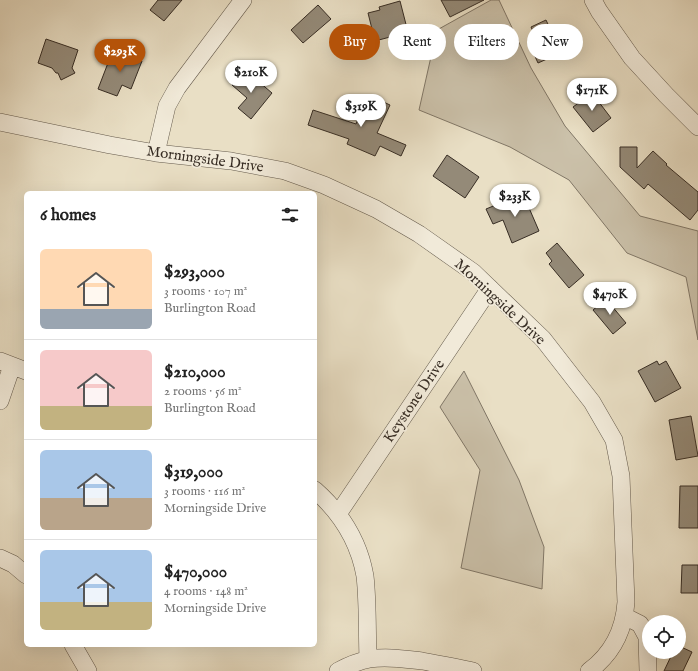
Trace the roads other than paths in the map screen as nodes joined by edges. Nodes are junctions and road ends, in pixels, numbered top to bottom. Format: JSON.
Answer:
{"nodes":[{"id":1,"x":243,"y":0,"type":"edge"},
{"id":2,"x":593,"y":0,"type":"edge"},
{"id":3,"x":0,"y":122,"type":"edge"},
{"id":4,"x":698,"y":127,"type":"edge"},
{"id":5,"x":156,"y":153,"type":"junction"},
{"id":6,"x":490,"y":288,"type":"junction"},
{"id":7,"x":12,"y":366,"type":"edge"},
{"id":8,"x":0,"y":401,"type":"edge"},
{"id":9,"x":317,"y":492,"type":"edge"},
{"id":10,"x":338,"y":514,"type":"junction"},
{"id":11,"x":0,"y":558,"type":"edge"},
{"id":12,"x":24,"y":573,"type":"edge"},
{"id":13,"x":624,"y":616,"type":"junction"},
{"id":14,"x":75,"y":647,"type":"edge"},
{"id":15,"x":368,"y":659,"type":"junction"},
{"id":16,"x":88,"y":671,"type":"edge"},
{"id":17,"x":338,"y":671,"type":"edge"},
{"id":18,"x":473,"y":671,"type":"edge"},
{"id":19,"x":589,"y":671,"type":"edge"},
{"id":20,"x":648,"y":671,"type":"edge"}],
"edges":[{"from":1,"to":5,"type":"street"},
{"from":2,"to":4,"type":"street"},
{"from":3,"to":5,"type":"street","name":"Morningside Drive"},
{"from":5,"to":6,"type":"street","name":"Morningside Drive"},
{"from":6,"to":10,"type":"street","name":"Keystone Drive"},
{"from":6,"to":13,"type":"street","name":"Morningside Drive"},
{"from":7,"to":8,"type":"street"},
{"from":9,"to":10,"type":"street"},
{"from":10,"to":15,"type":"street"},
{"from":11,"to":12,"type":"street"},
{"from":13,"to":19,"type":"street","name":"Morningside Drive"},
{"from":13,"to":20,"type":"street"},
{"from":14,"to":16,"type":"street"},
{"from":15,"to":17,"type":"street"},
{"from":15,"to":18,"type":"street"}]}
